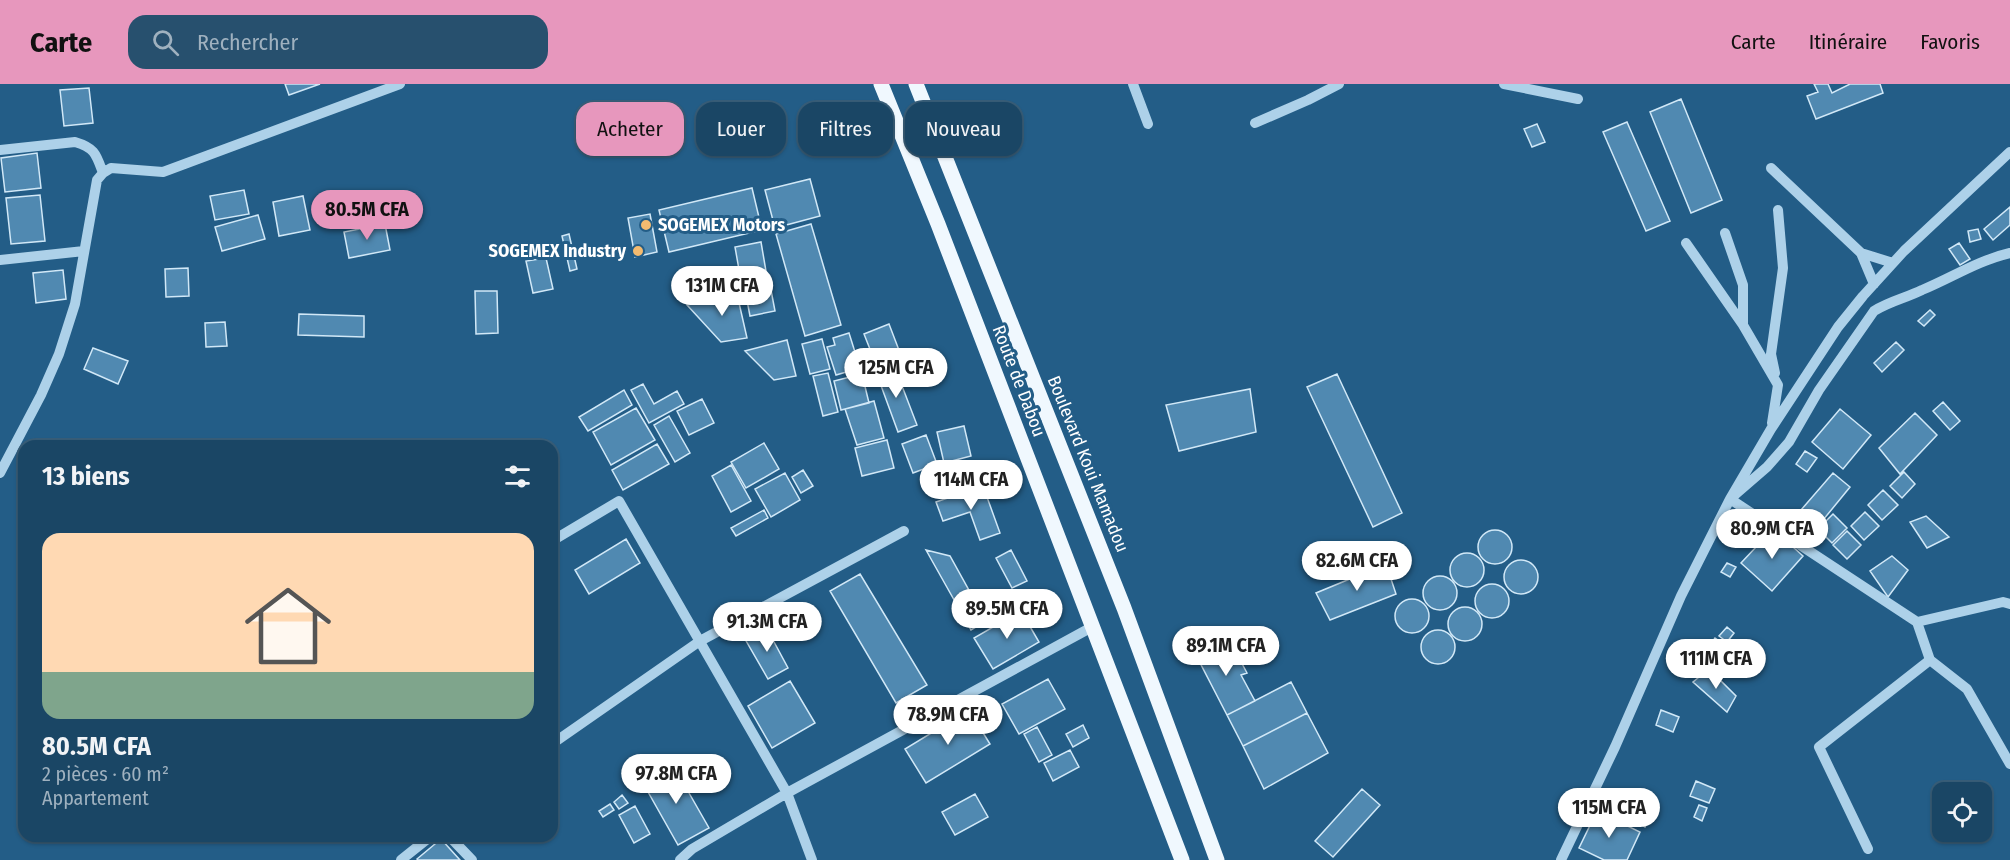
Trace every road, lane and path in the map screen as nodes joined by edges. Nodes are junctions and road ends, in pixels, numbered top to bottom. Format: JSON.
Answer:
{"nodes":[{"id":1,"x":400,"y":84,"type":"edge"},
{"id":2,"x":881,"y":84,"type":"edge"},
{"id":3,"x":916,"y":84,"type":"edge"},
{"id":4,"x":1133,"y":84,"type":"edge"},
{"id":5,"x":1339,"y":84,"type":"edge"},
{"id":6,"x":1504,"y":84,"type":"edge"},
{"id":7,"x":1578,"y":99,"type":"dead end"},
{"id":8,"x":1255,"y":123,"type":"dead end"},
{"id":9,"x":1148,"y":124,"type":"dead end"},
{"id":10,"x":0,"y":150,"type":"edge"},
{"id":11,"x":2010,"y":152,"type":"edge"},
{"id":12,"x":1771,"y":168,"type":"dead end"},
{"id":13,"x":104,"y":173,"type":"junction"},
{"id":14,"x":1778,"y":210,"type":"dead end"},
{"id":15,"x":1725,"y":233,"type":"dead end"},
{"id":16,"x":1686,"y":243,"type":"dead end"},
{"id":17,"x":84,"y":251,"type":"junction"},
{"id":18,"x":1861,"y":253,"type":"junction"},
{"id":19,"x":2010,"y":253,"type":"edge"},
{"id":20,"x":0,"y":260,"type":"edge"},
{"id":21,"x":1893,"y":263,"type":"junction"},
{"id":22,"x":1874,"y":284,"type":"junction"},
{"id":23,"x":1743,"y":325,"type":"junction"},
{"id":24,"x":1778,"y":385,"type":"junction"},
{"id":25,"x":1771,"y":429,"type":"junction"},
{"id":26,"x":0,"y":473,"type":"edge"},
{"id":27,"x":1730,"y":499,"type":"junction"},
{"id":28,"x":904,"y":531,"type":"dead end"},
{"id":29,"x":558,"y":537,"type":"edge"},
{"id":30,"x":2010,"y":603,"type":"edge"},
{"id":31,"x":1917,"y":622,"type":"junction"},
{"id":32,"x":1092,"y":627,"type":"junction"},
{"id":33,"x":700,"y":641,"type":"junction"},
{"id":34,"x":1930,"y":660,"type":"junction"},
{"id":35,"x":558,"y":740,"type":"edge"},
{"id":36,"x":2010,"y":764,"type":"edge"},
{"id":37,"x":787,"y":793,"type":"junction"},
{"id":38,"x":424,"y":842,"type":"edge"},
{"id":39,"x":455,"y":842,"type":"edge"},
{"id":40,"x":1868,"y":849,"type":"dead end"},
{"id":41,"x":402,"y":860,"type":"edge"},
{"id":42,"x":472,"y":860,"type":"edge"},
{"id":43,"x":680,"y":860,"type":"edge"},
{"id":44,"x":812,"y":860,"type":"edge"},
{"id":45,"x":1182,"y":860,"type":"edge"},
{"id":46,"x":1217,"y":860,"type":"edge"},
{"id":47,"x":1561,"y":860,"type":"edge"}],
"edges":[{"from":1,"to":13,"type":"street"},
{"from":2,"to":32,"type":"main road","name":"Route de Dabou"},
{"from":3,"to":46,"type":"main road","name":"Boulevard Koui Mamadou"},
{"from":4,"to":9,"type":"street"},
{"from":5,"to":8,"type":"street"},
{"from":6,"to":7,"type":"street"},
{"from":10,"to":13,"type":"street"},
{"from":11,"to":21,"type":"street"},
{"from":12,"to":18,"type":"street"},
{"from":13,"to":17,"type":"street"},
{"from":14,"to":24,"type":"street"},
{"from":15,"to":23,"type":"street"},
{"from":16,"to":23,"type":"street"},
{"from":17,"to":20,"type":"street"},
{"from":17,"to":26,"type":"street"},
{"from":18,"to":21,"type":"street"},
{"from":18,"to":22,"type":"street"},
{"from":19,"to":27,"type":"street"},
{"from":21,"to":22,"type":"street"},
{"from":22,"to":25,"type":"street"},
{"from":23,"to":24,"type":"street"},
{"from":24,"to":25,"type":"street"},
{"from":25,"to":27,"type":"street"},
{"from":27,"to":31,"type":"street"},
{"from":27,"to":47,"type":"street"},
{"from":28,"to":33,"type":"street"},
{"from":29,"to":33,"type":"street"},
{"from":30,"to":31,"type":"street"},
{"from":31,"to":34,"type":"street"},
{"from":32,"to":37,"type":"street"},
{"from":32,"to":45,"type":"main road","name":"Route de Dabou"},
{"from":33,"to":35,"type":"street"},
{"from":33,"to":37,"type":"street"},
{"from":34,"to":36,"type":"street"},
{"from":34,"to":40,"type":"street"},
{"from":37,"to":43,"type":"street"},
{"from":37,"to":44,"type":"street"},
{"from":38,"to":41,"type":"street"},
{"from":39,"to":42,"type":"street"}]}
